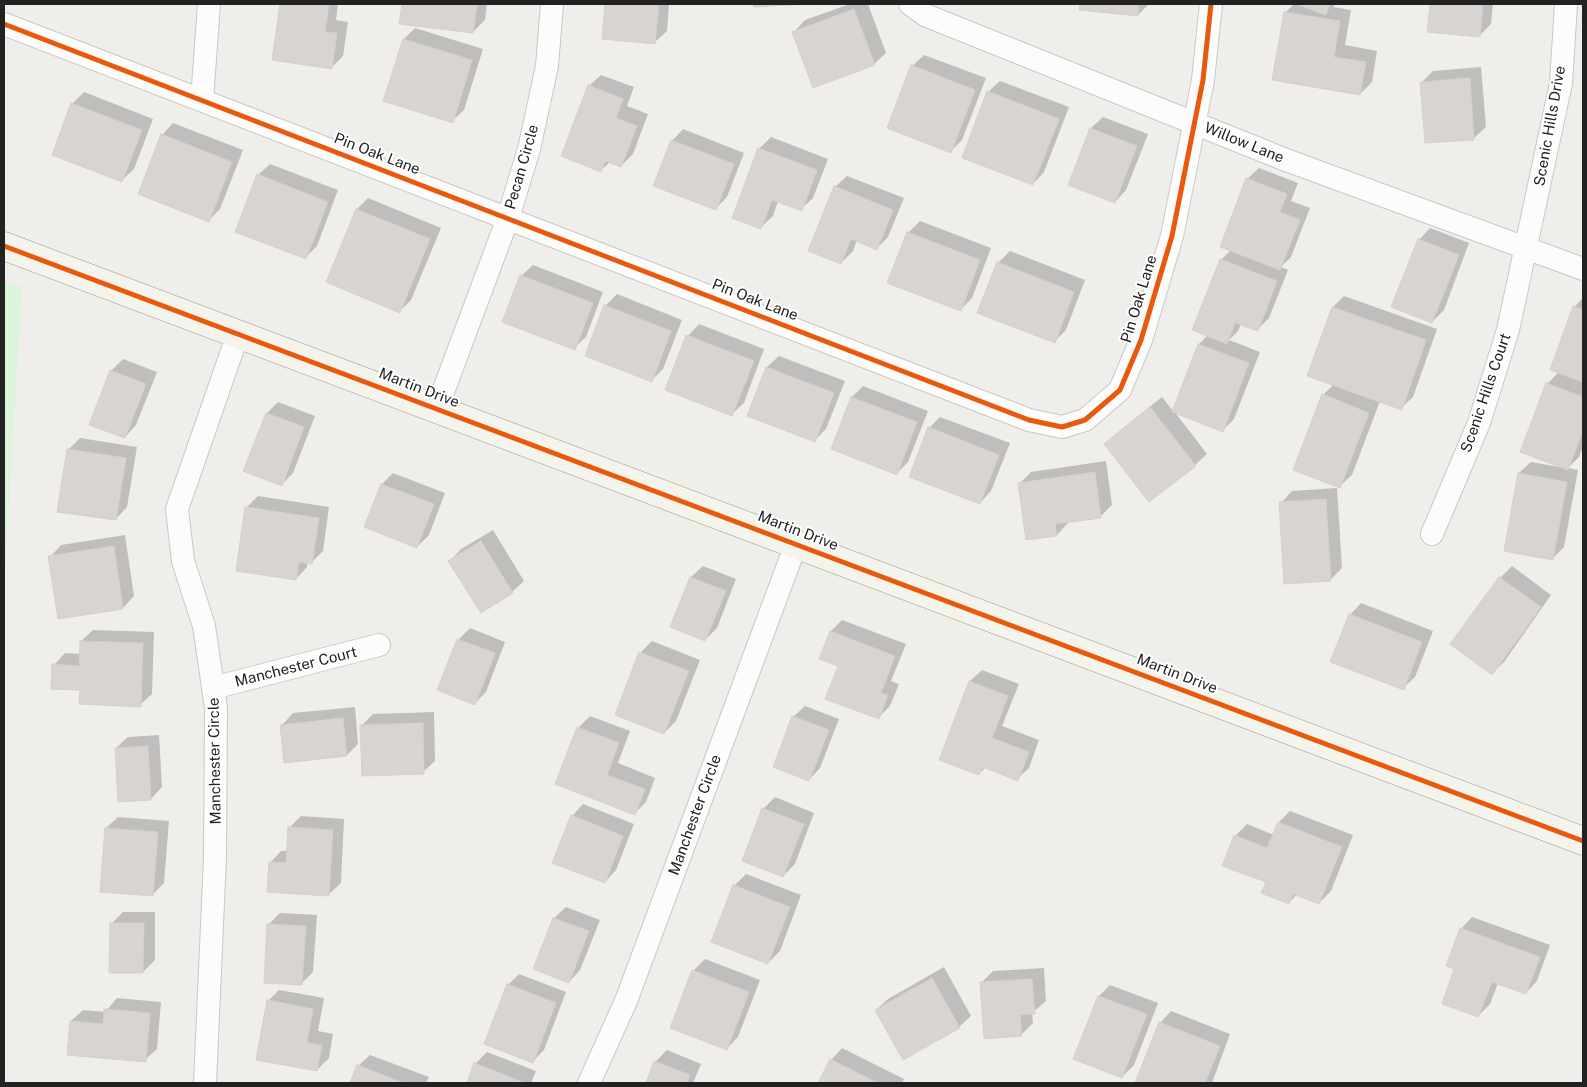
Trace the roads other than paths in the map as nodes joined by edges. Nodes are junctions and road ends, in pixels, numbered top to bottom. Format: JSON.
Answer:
{"nodes":[{"id":1,"x":209,"y":4,"type":"edge"},
{"id":2,"x":552,"y":4,"type":"edge"},
{"id":3,"x":910,"y":4,"type":"edge"},
{"id":4,"x":1211,"y":4,"type":"edge"},
{"id":5,"x":1566,"y":4,"type":"edge"},
{"id":6,"x":4,"y":24,"type":"edge"},
{"id":7,"x":202,"y":100,"type":"junction"},
{"id":8,"x":1194,"y":122,"type":"junction"},
{"id":9,"x":508,"y":218,"type":"junction"},
{"id":10,"x":4,"y":246,"type":"edge"},
{"id":11,"x":1527,"y":248,"type":"junction"},
{"id":12,"x":1583,"y":269,"type":"edge"},
{"id":13,"x":238,"y":334,"type":"junction"},
{"id":14,"x":437,"y":408,"type":"junction"},
{"id":15,"x":1432,"y":534,"type":"dead end"},
{"id":16,"x":796,"y":544,"type":"junction"},
{"id":17,"x":379,"y":645,"type":"dead end"},
{"id":18,"x":213,"y":688,"type":"junction"},
{"id":19,"x":1583,"y":841,"type":"edge"},
{"id":20,"x":205,"y":1083,"type":"edge"},
{"id":21,"x":589,"y":1083,"type":"edge"}],
"edges":[{"from":1,"to":7,"type":"street"},
{"from":2,"to":9,"type":"street","name":"Pecan Circle"},
{"from":3,"to":8,"type":"street","name":"Willow Lane"},
{"from":4,"to":8,"type":"street","name":"Pin Oak Lane"},
{"from":5,"to":11,"type":"street","name":"Scenic Hills Drive"},
{"from":6,"to":7,"type":"street","name":"Pin Oak Lane"},
{"from":7,"to":9,"type":"street","name":"Pin Oak Lane"},
{"from":8,"to":9,"type":"street","name":"Pin Oak Lane"},
{"from":8,"to":11,"type":"street","name":"Willow Lane"},
{"from":9,"to":14,"type":"street","name":"Pecan Circle"},
{"from":10,"to":13,"type":"street","name":"Martin Drive"},
{"from":11,"to":12,"type":"street","name":"Willow Lane"},
{"from":11,"to":15,"type":"street","name":"Scenic Hills Court"},
{"from":13,"to":14,"type":"street","name":"Martin Drive"},
{"from":13,"to":18,"type":"street","name":"Manchester Circle"},
{"from":14,"to":16,"type":"street","name":"Martin Drive"},
{"from":16,"to":19,"type":"street","name":"Martin Drive"},
{"from":16,"to":21,"type":"street","name":"Manchester Circle"},
{"from":17,"to":18,"type":"street","name":"Manchester Court"},
{"from":18,"to":20,"type":"street","name":"Manchester Circle"}]}
